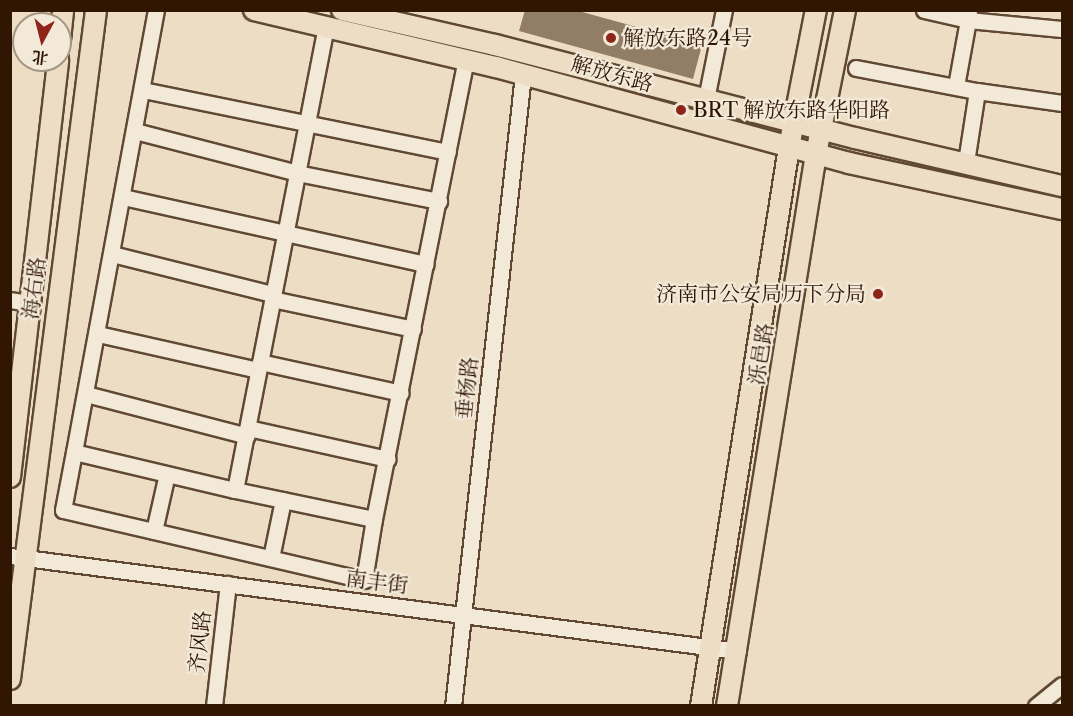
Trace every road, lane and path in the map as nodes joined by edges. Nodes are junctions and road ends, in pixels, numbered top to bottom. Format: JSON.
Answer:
{"nodes":[{"id":1,"x":96,"y":10,"type":"edge"},
{"id":2,"x":156,"y":10,"type":"edge"},
{"id":3,"x":254,"y":10,"type":"edge"},
{"id":4,"x":342,"y":10,"type":"edge"},
{"id":5,"x":724,"y":10,"type":"edge"},
{"id":6,"x":816,"y":10,"type":"edge"},
{"id":7,"x":845,"y":10,"type":"edge"},
{"id":8,"x":924,"y":10,"type":"edge"},
{"id":9,"x":968,"y":15,"type":"edge"},
{"id":10,"x":326,"y":26,"type":"junction"},
{"id":11,"x":1062,"y":29,"type":"edge"},
{"id":12,"x":466,"y":60,"type":"junction"},
{"id":13,"x":856,"y":68,"type":"dead end"},
{"id":14,"x":56,"y":72,"type":"edge"},
{"id":15,"x":524,"y":75,"type":"junction"},
{"id":16,"x":956,"y":86,"type":"junction"},
{"id":17,"x":143,"y":90,"type":"junction"},
{"id":18,"x":977,"y":91,"type":"junction"},
{"id":19,"x":706,"y":99,"type":"junction"},
{"id":20,"x":1062,"y":103,"type":"edge"},
{"id":21,"x":307,"y":123,"type":"junction"},
{"id":22,"x":794,"y":123,"type":"junction"},
{"id":23,"x":823,"y":130,"type":"junction"},
{"id":24,"x":135,"y":131,"type":"junction"},
{"id":25,"x":789,"y":147,"type":"junction"},
{"id":26,"x":448,"y":152,"type":"junction"},
{"id":27,"x":816,"y":154,"type":"junction"},
{"id":28,"x":966,"y":162,"type":"junction"},
{"id":29,"x":297,"y":173,"type":"junction"},
{"id":30,"x":1062,"y":186,"type":"edge"},
{"id":31,"x":123,"y":197,"type":"junction"},
{"id":32,"x":439,"y":201,"type":"junction"},
{"id":33,"x":1062,"y":209,"type":"edge"},
{"id":34,"x":285,"y":233,"type":"junction"},
{"id":35,"x":112,"y":254,"type":"junction"},
{"id":36,"x":426,"y":264,"type":"junction"},
{"id":37,"x":273,"y":296,"type":"junction"},
{"id":38,"x":20,"y":301,"type":"edge"},
{"id":39,"x":413,"y":329,"type":"junction"},
{"id":40,"x":98,"y":334,"type":"junction"},
{"id":41,"x":259,"y":366,"type":"junction"},
{"id":42,"x":401,"y":393,"type":"junction"},
{"id":43,"x":87,"y":394,"type":"junction"},
{"id":44,"x":247,"y":432,"type":"junction"},
{"id":45,"x":74,"y":452,"type":"junction"},
{"id":46,"x":388,"y":459,"type":"junction"},
{"id":47,"x":167,"y":474,"type":"junction"},
{"id":48,"x":10,"y":477,"type":"edge"},
{"id":49,"x":235,"y":490,"type":"junction"},
{"id":50,"x":283,"y":500,"type":"junction"},
{"id":51,"x":374,"y":519,"type":"junction"},
{"id":52,"x":154,"y":531,"type":"junction"},
{"id":53,"x":18,"y":557,"type":"edge"},
{"id":54,"x":271,"y":558,"type":"junction"},
{"id":55,"x":228,"y":584,"type":"junction"},
{"id":56,"x":463,"y":614,"type":"junction"},
{"id":57,"x":713,"y":646,"type":"junction"},
{"id":58,"x":738,"y":651,"type":"junction"},
{"id":59,"x":10,"y":679,"type":"edge"},
{"id":60,"x":1062,"y":685,"type":"edge"},
{"id":61,"x":214,"y":705,"type":"edge"},
{"id":62,"x":453,"y":705,"type":"edge"},
{"id":63,"x":701,"y":705,"type":"edge"},
{"id":64,"x":727,"y":705,"type":"edge"},
{"id":65,"x":1036,"y":705,"type":"edge"}],
"edges":[{"from":1,"to":53,"type":"main road","name":"海右路"},
{"from":2,"to":17,"type":"street"},
{"from":3,"to":10,"type":"main road","name":"解放东路"},
{"from":4,"to":19,"type":"main road","name":"解放东路"},
{"from":5,"to":19,"type":"street"},
{"from":6,"to":22,"type":"main road","name":"泺邑路"},
{"from":7,"to":23,"type":"main road","name":"泺邑路"},
{"from":8,"to":9,"type":"street"},
{"from":9,"to":11,"type":"street"},
{"from":9,"to":16,"type":"street"},
{"from":10,"to":12,"type":"main road","name":"解放东路"},
{"from":10,"to":21,"type":"street"},
{"from":12,"to":15,"type":"main road","name":"解放东路"},
{"from":12,"to":26,"type":"street"},
{"from":13,"to":16,"type":"street"},
{"from":14,"to":38,"type":"main road","name":"海右路"},
{"from":15,"to":25,"type":"main road","name":"解放东路"},
{"from":15,"to":56,"type":"street","name":"垂杨路"},
{"from":16,"to":18,"type":"street"},
{"from":17,"to":21,"type":"street"},
{"from":17,"to":24,"type":"street"},
{"from":18,"to":20,"type":"street"},
{"from":18,"to":28,"type":"street"},
{"from":19,"to":22,"type":"main road","name":"解放东路"},
{"from":21,"to":26,"type":"street"},
{"from":21,"to":29,"type":"street"},
{"from":22,"to":23,"type":"main road","name":"解放东路"},
{"from":22,"to":25,"type":"main road","name":"泺邑路"},
{"from":23,"to":27,"type":"main road","name":"泺邑路"},
{"from":23,"to":28,"type":"main road","name":"解放东路"},
{"from":24,"to":29,"type":"street"},
{"from":24,"to":31,"type":"street"},
{"from":25,"to":27,"type":"main road","name":"解放东路"},
{"from":25,"to":57,"type":"main road","name":"泺邑路"},
{"from":26,"to":32,"type":"street"},
{"from":27,"to":33,"type":"main road","name":"解放东路"},
{"from":27,"to":58,"type":"main road","name":"泺邑路"},
{"from":28,"to":30,"type":"main road","name":"解放东路"},
{"from":29,"to":32,"type":"street"},
{"from":29,"to":34,"type":"street"},
{"from":31,"to":34,"type":"street"},
{"from":31,"to":35,"type":"street"},
{"from":32,"to":36,"type":"street"},
{"from":34,"to":36,"type":"street"},
{"from":34,"to":37,"type":"street"},
{"from":35,"to":37,"type":"street"},
{"from":35,"to":40,"type":"street"},
{"from":36,"to":39,"type":"street"},
{"from":37,"to":39,"type":"street"},
{"from":37,"to":41,"type":"street"},
{"from":38,"to":48,"type":"main road","name":"海右路"},
{"from":39,"to":42,"type":"street"},
{"from":40,"to":41,"type":"street"},
{"from":40,"to":43,"type":"street"},
{"from":41,"to":42,"type":"street"},
{"from":41,"to":44,"type":"street"},
{"from":42,"to":46,"type":"street"},
{"from":43,"to":44,"type":"street"},
{"from":43,"to":45,"type":"street"},
{"from":44,"to":46,"type":"street"},
{"from":44,"to":49,"type":"street"},
{"from":45,"to":47,"type":"street"},
{"from":45,"to":52,"type":"street"},
{"from":46,"to":51,"type":"street"},
{"from":47,"to":49,"type":"street"},
{"from":47,"to":52,"type":"street"},
{"from":49,"to":50,"type":"street"},
{"from":50,"to":51,"type":"street"},
{"from":50,"to":54,"type":"street"},
{"from":51,"to":54,"type":"street"},
{"from":52,"to":54,"type":"street"},
{"from":53,"to":55,"type":"street","name":"南丰街"},
{"from":53,"to":59,"type":"main road","name":"海右路"},
{"from":55,"to":56,"type":"street","name":"南丰街"},
{"from":55,"to":61,"type":"street","name":"齐风路"},
{"from":56,"to":57,"type":"street","name":"南丰街"},
{"from":56,"to":62,"type":"street","name":"垂杨路"},
{"from":57,"to":58,"type":"street","name":"南丰街"},
{"from":57,"to":63,"type":"main road","name":"泺邑路"},
{"from":58,"to":64,"type":"main road","name":"泺邑路"},
{"from":60,"to":65,"type":"street"}]}
